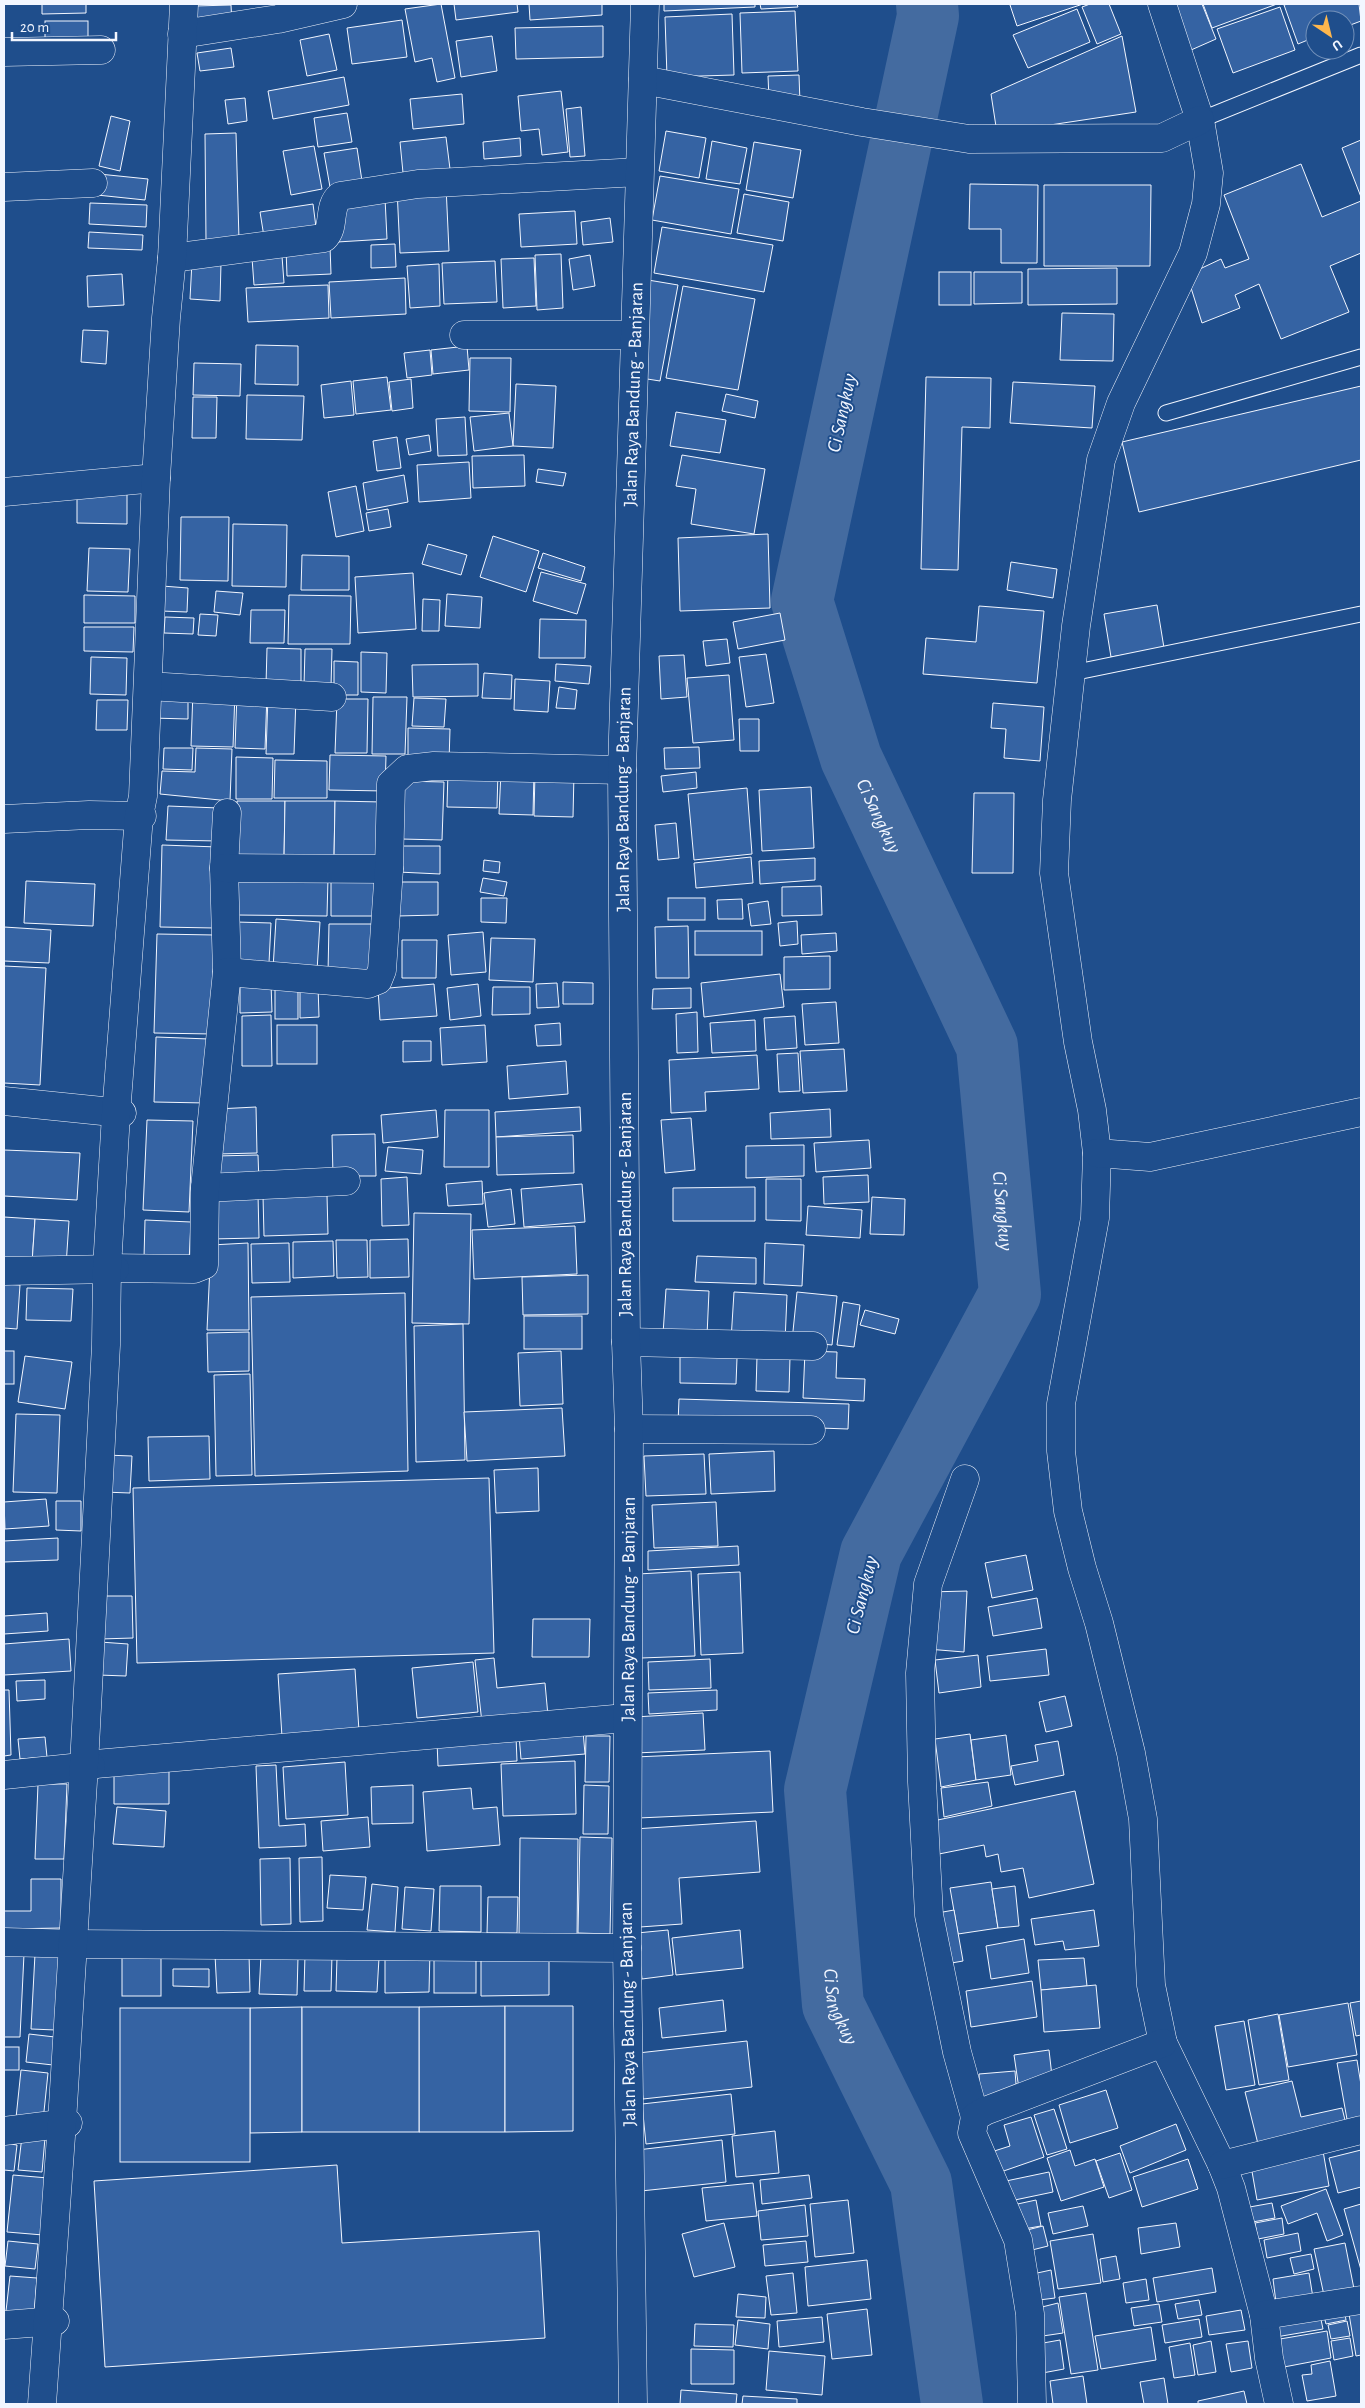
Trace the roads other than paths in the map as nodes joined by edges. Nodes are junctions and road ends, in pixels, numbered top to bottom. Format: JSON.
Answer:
{"nodes":[{"id":1,"x":184,"y":4,"type":"edge"},
{"id":2,"x":343,"y":4,"type":"edge"},
{"id":3,"x":646,"y":4,"type":"edge"},
{"id":4,"x":1162,"y":4,"type":"edge"},
{"id":5,"x":182,"y":34,"type":"junction"},
{"id":6,"x":101,"y":50,"type":"dead end"},
{"id":7,"x":4,"y":52,"type":"edge"},
{"id":8,"x":1361,"y":55,"type":"edge"},
{"id":9,"x":643,"y":80,"type":"junction"},
{"id":10,"x":1200,"y":120,"type":"junction"},
{"id":11,"x":639,"y":172,"type":"junction"},
{"id":12,"x":93,"y":183,"type":"dead end"},
{"id":13,"x":4,"y":187,"type":"edge"},
{"id":14,"x":172,"y":258,"type":"junction"},
{"id":15,"x":464,"y":335,"type":"dead end"},
{"id":16,"x":634,"y":335,"type":"junction"},
{"id":17,"x":1361,"y":357,"type":"edge"},
{"id":18,"x":1166,"y":413,"type":"dead end"},
{"id":19,"x":156,"y":478,"type":"junction"},
{"id":20,"x":4,"y":492,"type":"edge"},
{"id":21,"x":1361,"y":614,"type":"edge"},
{"id":22,"x":1072,"y":673,"type":"junction"},
{"id":23,"x":148,"y":686,"type":"junction"},
{"id":24,"x":332,"y":697,"type":"dead end"},
{"id":25,"x":622,"y":770,"type":"junction"},
{"id":26,"x":226,"y":813,"type":"dead end"},
{"id":27,"x":139,"y":816,"type":"junction"},
{"id":28,"x":4,"y":819,"type":"edge"},
{"id":29,"x":224,"y":868,"type":"junction"},
{"id":30,"x":389,"y":869,"type":"junction"},
{"id":31,"x":227,"y":972,"type":"junction"},
{"id":32,"x":4,"y":1101,"type":"edge"},
{"id":33,"x":1361,"y":1112,"type":"edge"},
{"id":34,"x":116,"y":1114,"type":"junction"},
{"id":35,"x":1097,"y":1152,"type":"junction"},
{"id":36,"x":346,"y":1181,"type":"dead end"},
{"id":37,"x":205,"y":1188,"type":"junction"},
{"id":38,"x":107,"y":1268,"type":"junction"},
{"id":39,"x":4,"y":1271,"type":"edge"},
{"id":40,"x":626,"y":1342,"type":"junction"},
{"id":41,"x":813,"y":1346,"type":"dead end"},
{"id":42,"x":628,"y":1429,"type":"junction"},
{"id":43,"x":811,"y":1430,"type":"dead end"},
{"id":44,"x":965,"y":1479,"type":"dead end"},
{"id":45,"x":626,"y":1718,"type":"junction"},
{"id":46,"x":84,"y":1765,"type":"junction"},
{"id":47,"x":4,"y":1775,"type":"edge"},
{"id":48,"x":4,"y":1942,"type":"edge"},
{"id":49,"x":72,"y":1944,"type":"junction"},
{"id":50,"x":626,"y":1948,"type":"junction"},
{"id":51,"x":1163,"y":2043,"type":"junction"},
{"id":52,"x":975,"y":2117,"type":"junction"},
{"id":53,"x":62,"y":2122,"type":"junction"},
{"id":54,"x":1361,"y":2130,"type":"edge"},
{"id":55,"x":4,"y":2131,"type":"edge"},
{"id":56,"x":1222,"y":2165,"type":"junction"},
{"id":57,"x":1361,"y":2300,"type":"edge"},
{"id":58,"x":1264,"y":2315,"type":"junction"},
{"id":59,"x":49,"y":2321,"type":"junction"},
{"id":60,"x":4,"y":2325,"type":"edge"},
{"id":61,"x":42,"y":2404,"type":"edge"},
{"id":62,"x":633,"y":2404,"type":"edge"},
{"id":63,"x":1032,"y":2404,"type":"edge"},
{"id":64,"x":1279,"y":2404,"type":"edge"}],
"edges":[{"from":1,"to":5,"type":"street"},
{"from":2,"to":5,"type":"street"},
{"from":3,"to":9,"type":"street","name":"Jalan Raya Bandung - Banjaran"},
{"from":4,"to":10,"type":"street"},
{"from":5,"to":14,"type":"street"},
{"from":6,"to":7,"type":"street"},
{"from":8,"to":10,"type":"lane"},
{"from":9,"to":10,"type":"street"},
{"from":9,"to":11,"type":"street","name":"Jalan Raya Bandung - Banjaran"},
{"from":10,"to":22,"type":"street"},
{"from":11,"to":14,"type":"street"},
{"from":11,"to":16,"type":"street","name":"Jalan Raya Bandung - Banjaran"},
{"from":12,"to":13,"type":"street"},
{"from":14,"to":19,"type":"street"},
{"from":15,"to":16,"type":"street"},
{"from":16,"to":25,"type":"street","name":"Jalan Raya Bandung - Banjaran"},
{"from":17,"to":18,"type":"lane"},
{"from":19,"to":20,"type":"street"},
{"from":19,"to":23,"type":"street"},
{"from":21,"to":22,"type":"lane"},
{"from":22,"to":35,"type":"street"},
{"from":23,"to":24,"type":"street"},
{"from":23,"to":27,"type":"street"},
{"from":25,"to":30,"type":"street"},
{"from":25,"to":40,"type":"street","name":"Jalan Raya Bandung - Banjaran"},
{"from":26,"to":29,"type":"street"},
{"from":27,"to":28,"type":"street"},
{"from":27,"to":34,"type":"street"},
{"from":29,"to":30,"type":"street"},
{"from":29,"to":31,"type":"street"},
{"from":30,"to":31,"type":"street"},
{"from":31,"to":37,"type":"street"},
{"from":32,"to":34,"type":"street"},
{"from":33,"to":35,"type":"street"},
{"from":34,"to":38,"type":"street"},
{"from":35,"to":51,"type":"street"},
{"from":36,"to":37,"type":"street"},
{"from":37,"to":38,"type":"street"},
{"from":38,"to":39,"type":"street"},
{"from":38,"to":46,"type":"street"},
{"from":40,"to":41,"type":"street"},
{"from":40,"to":42,"type":"street","name":"Jalan Raya Bandung - Banjaran"},
{"from":42,"to":43,"type":"street"},
{"from":42,"to":45,"type":"street","name":"Jalan Raya Bandung - Banjaran"},
{"from":44,"to":52,"type":"street"},
{"from":45,"to":46,"type":"street"},
{"from":45,"to":50,"type":"street","name":"Jalan Raya Bandung - Banjaran"},
{"from":46,"to":47,"type":"street"},
{"from":46,"to":49,"type":"street"},
{"from":48,"to":49,"type":"street"},
{"from":49,"to":50,"type":"street"},
{"from":49,"to":53,"type":"street"},
{"from":50,"to":62,"type":"street","name":"Jalan Raya Bandung - Banjaran"},
{"from":51,"to":52,"type":"street"},
{"from":51,"to":56,"type":"street"},
{"from":52,"to":63,"type":"street"},
{"from":53,"to":55,"type":"street"},
{"from":53,"to":59,"type":"street"},
{"from":54,"to":56,"type":"street"},
{"from":56,"to":58,"type":"street"},
{"from":57,"to":58,"type":"street"},
{"from":58,"to":64,"type":"street"},
{"from":59,"to":60,"type":"street"},
{"from":59,"to":61,"type":"street"}]}
